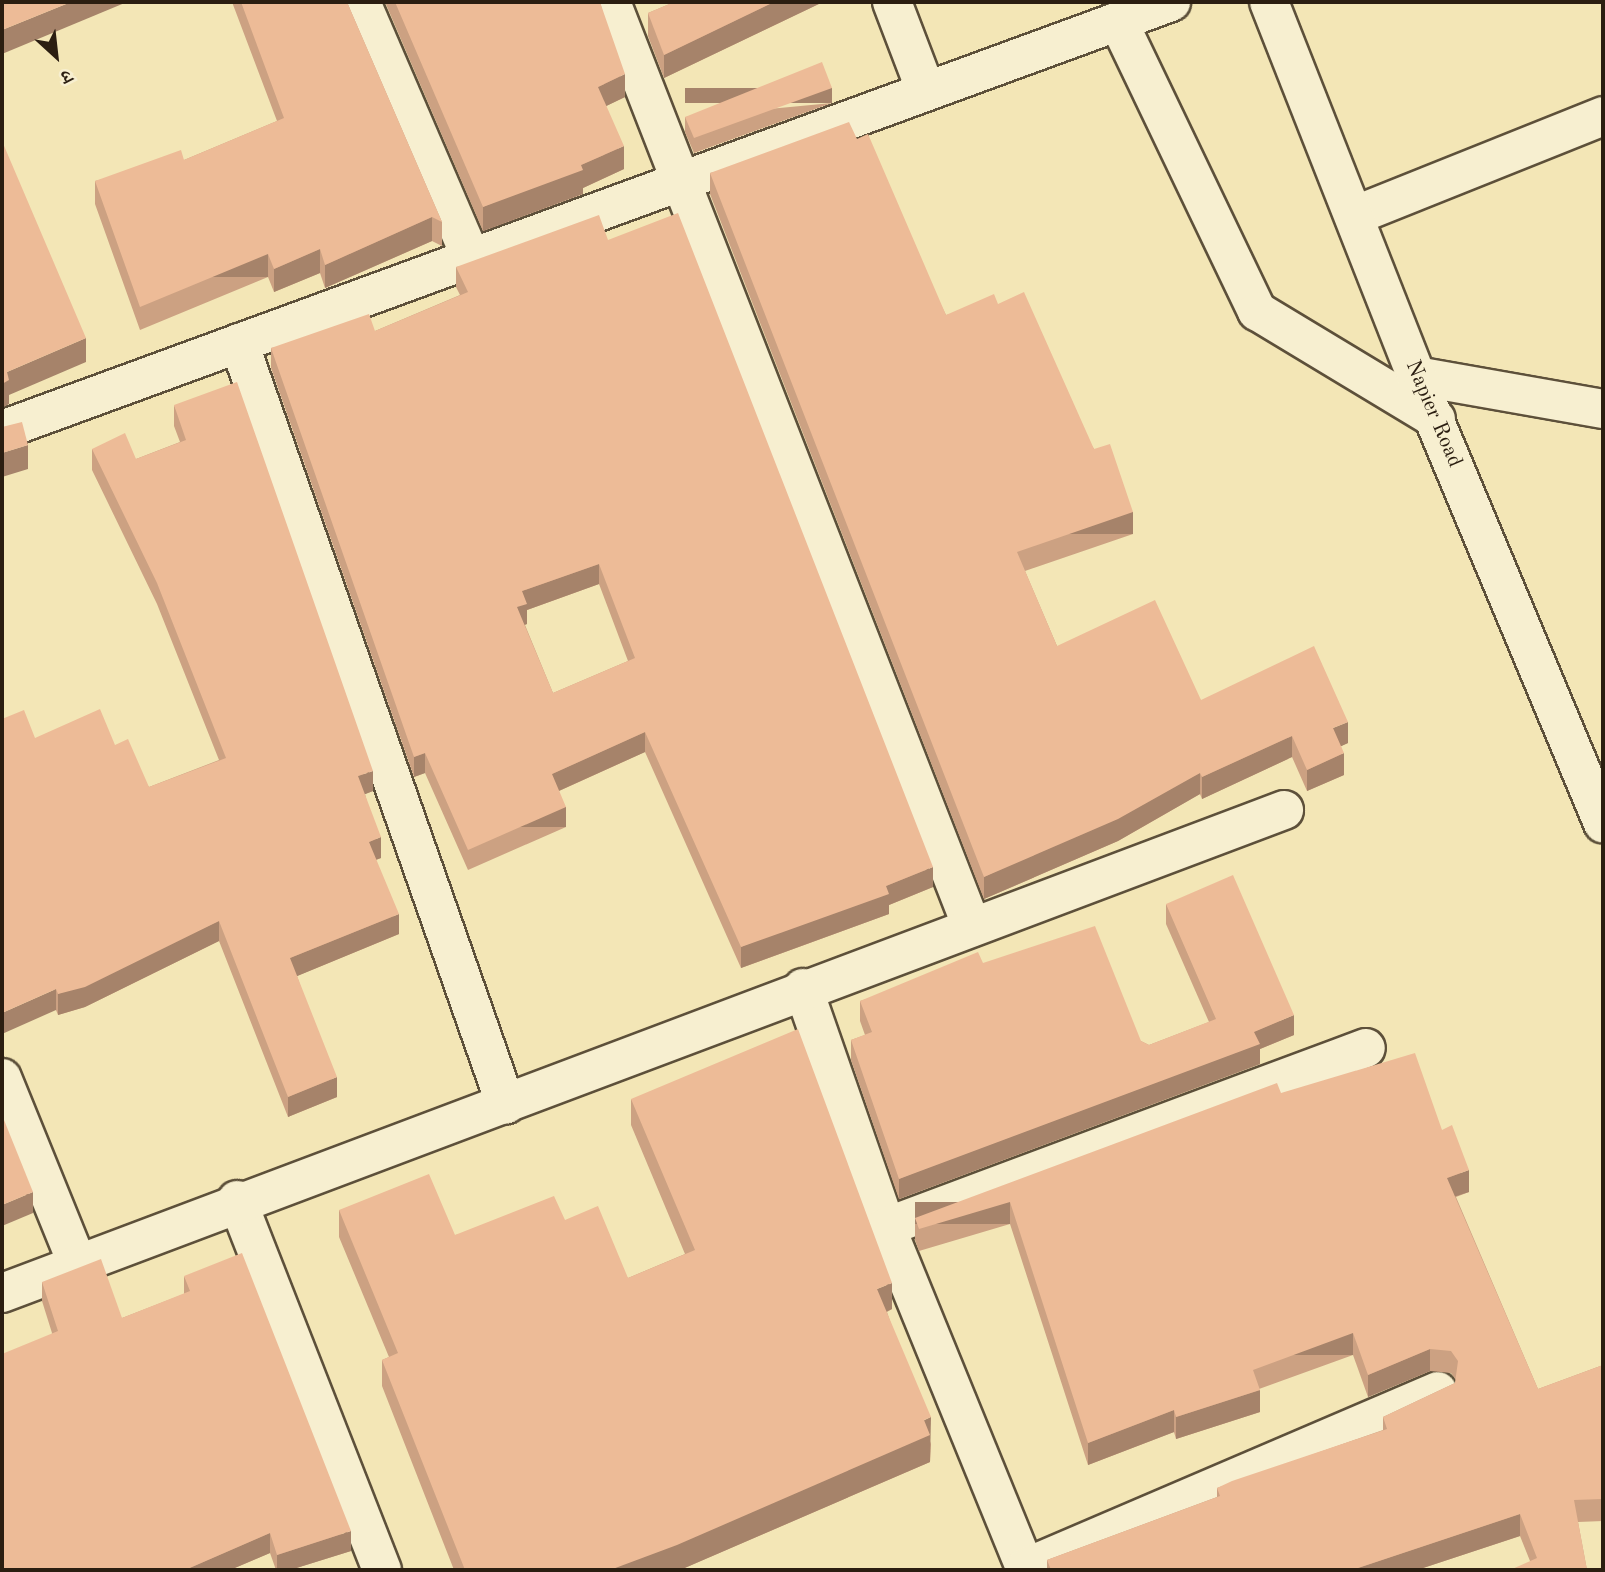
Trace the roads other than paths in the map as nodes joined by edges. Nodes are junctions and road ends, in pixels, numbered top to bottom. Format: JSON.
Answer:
{"nodes":[{"id":1,"x":361,"y":2,"type":"edge"},
{"id":2,"x":611,"y":2,"type":"edge"},
{"id":3,"x":892,"y":2,"type":"edge"},
{"id":4,"x":1171,"y":2,"type":"edge"},
{"id":5,"x":1269,"y":2,"type":"edge"},
{"id":6,"x":1118,"y":21,"type":"junction"},
{"id":7,"x":926,"y":91,"type":"junction"},
{"id":8,"x":1603,"y":116,"type":"edge"},
{"id":9,"x":678,"y":178,"type":"junction"},
{"id":10,"x":1356,"y":215,"type":"junction"},
{"id":11,"x":471,"y":258,"type":"junction"},
{"id":12,"x":239,"y":343,"type":"junction"},
{"id":13,"x":1416,"y":376,"type":"junction"},
{"id":14,"x":1603,"y":409,"type":"edge"},
{"id":15,"x":1436,"y":419,"type":"junction"},
{"id":16,"x":2,"y":430,"type":"edge"},
{"id":17,"x":1284,"y":810,"type":"dead end"},
{"id":18,"x":1603,"y":823,"type":"edge"},
{"id":19,"x":972,"y":927,"type":"junction"},
{"id":20,"x":803,"y":988,"type":"junction"},
{"id":21,"x":1366,"y":1048,"type":"dead end"},
{"id":22,"x":2,"y":1078,"type":"edge"},
{"id":23,"x":506,"y":1105,"type":"junction"},
{"id":24,"x":237,"y":1200,"type":"junction"},
{"id":25,"x":886,"y":1227,"type":"junction"},
{"id":26,"x":78,"y":1265,"type":"junction"},
{"id":27,"x":2,"y":1293,"type":"edge"},
{"id":28,"x":1438,"y":1391,"type":"edge"},
{"id":29,"x":1026,"y":1569,"type":"edge"},
{"id":30,"x":382,"y":1570,"type":"edge"}],
"edges":[{"from":1,"to":11,"type":"street"},
{"from":2,"to":9,"type":"street"},
{"from":3,"to":7,"type":"street"},
{"from":4,"to":6,"type":"street"},
{"from":5,"to":10,"type":"street","name":"Napier Road"},
{"from":6,"to":7,"type":"street"},
{"from":6,"to":15,"type":"street"},
{"from":7,"to":9,"type":"street"},
{"from":8,"to":10,"type":"street"},
{"from":9,"to":11,"type":"street"},
{"from":9,"to":19,"type":"street"},
{"from":10,"to":13,"type":"street","name":"Napier Road"},
{"from":11,"to":12,"type":"street"},
{"from":12,"to":16,"type":"street"},
{"from":12,"to":23,"type":"street"},
{"from":13,"to":14,"type":"street"},
{"from":13,"to":15,"type":"street","name":"Napier Road"},
{"from":15,"to":18,"type":"street","name":"Napier Road"},
{"from":17,"to":19,"type":"street"},
{"from":19,"to":20,"type":"street"},
{"from":20,"to":23,"type":"street"},
{"from":20,"to":25,"type":"street"},
{"from":21,"to":25,"type":"street"},
{"from":22,"to":26,"type":"street"},
{"from":23,"to":24,"type":"street"},
{"from":24,"to":26,"type":"street"},
{"from":24,"to":30,"type":"street"},
{"from":25,"to":29,"type":"street"},
{"from":26,"to":27,"type":"street"},
{"from":28,"to":29,"type":"street"}]}
